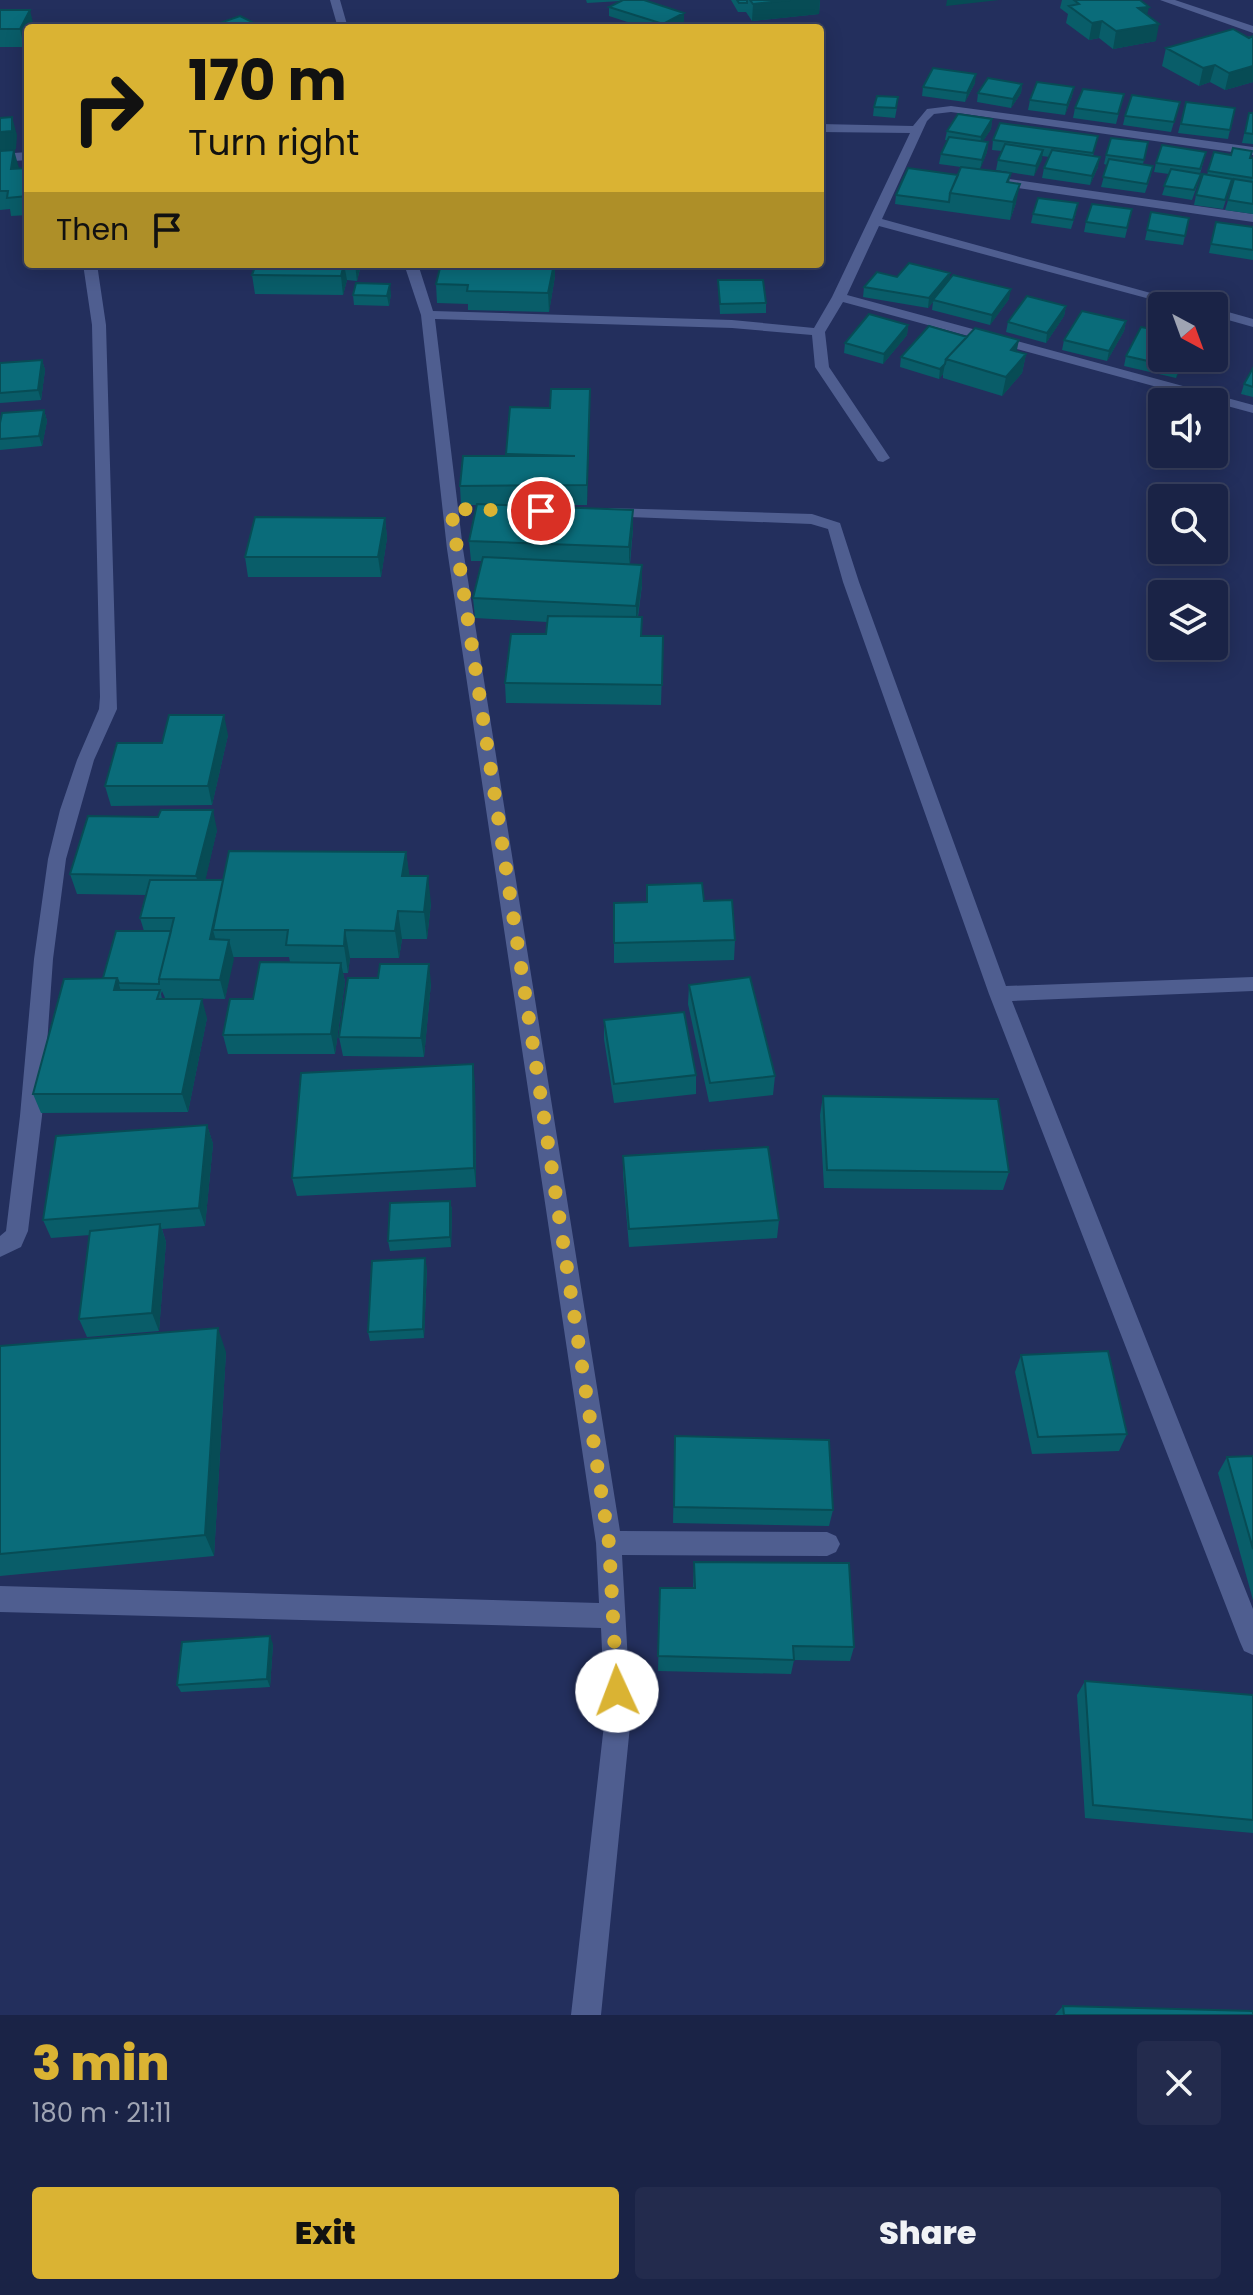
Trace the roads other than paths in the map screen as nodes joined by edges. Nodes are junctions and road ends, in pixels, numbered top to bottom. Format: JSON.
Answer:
{"nodes":[{"id":1,"x":335,"y":0,"type":"edge"},
{"id":2,"x":1165,"y":0,"type":"edge"},
{"id":3,"x":342,"y":24,"type":"edge"},
{"id":4,"x":1253,"y":30,"type":"edge"},
{"id":5,"x":824,"y":128,"type":"edge"},
{"id":6,"x":918,"y":130,"type":"junction"},
{"id":7,"x":1253,"y":151,"type":"edge"},
{"id":8,"x":24,"y":156,"type":"edge"},
{"id":9,"x":0,"y":158,"type":"edge"},
{"id":10,"x":900,"y":167,"type":"junction"},
{"id":11,"x":916,"y":170,"type":"edge"},
{"id":12,"x":977,"y":179,"type":"edge"},
{"id":13,"x":1253,"y":218,"type":"edge"},
{"id":14,"x":874,"y":221,"type":"junction"},
{"id":15,"x":91,"y":268,"type":"edge"},
{"id":16,"x":412,"y":268,"type":"edge"},
{"id":17,"x":1148,"y":294,"type":"edge"},
{"id":18,"x":839,"y":297,"type":"junction"},
{"id":19,"x":428,"y":315,"type":"junction"},
{"id":20,"x":1228,"y":316,"type":"edge"},
{"id":21,"x":1253,"y":323,"type":"edge"},
{"id":22,"x":818,"y":332,"type":"junction"},
{"id":23,"x":1253,"y":409,"type":"edge"},
{"id":24,"x":883,"y":458,"type":"dead end"},
{"id":25,"x":592,"y":513,"type":"edge"},
{"id":26,"x":1253,"y":984,"type":"edge"},
{"id":27,"x":999,"y":994,"type":"junction"},
{"id":28,"x":0,"y":1248,"type":"edge"},
{"id":29,"x":609,"y":1543,"type":"junction"},
{"id":30,"x":827,"y":1544,"type":"dead end"},
{"id":31,"x":0,"y":1599,"type":"edge"},
{"id":32,"x":615,"y":1616,"type":"junction"},
{"id":33,"x":1253,"y":1642,"type":"edge"},
{"id":34,"x":586,"y":2015,"type":"edge"}],
"edges":[{"from":1,"to":3,"type":"street"},
{"from":2,"to":4,"type":"street"},
{"from":5,"to":6,"type":"street"},
{"from":6,"to":7,"type":"street"},
{"from":6,"to":10,"type":"street"},
{"from":8,"to":9,"type":"street"},
{"from":10,"to":11,"type":"street"},
{"from":10,"to":14,"type":"street"},
{"from":12,"to":13,"type":"street"},
{"from":14,"to":17,"type":"street"},
{"from":14,"to":18,"type":"street"},
{"from":15,"to":28,"type":"street"},
{"from":16,"to":19,"type":"street"},
{"from":18,"to":22,"type":"street"},
{"from":18,"to":23,"type":"street"},
{"from":19,"to":22,"type":"street"},
{"from":19,"to":29,"type":"street"},
{"from":20,"to":21,"type":"street"},
{"from":22,"to":24,"type":"street"},
{"from":25,"to":27,"type":"street"},
{"from":26,"to":27,"type":"street"},
{"from":27,"to":33,"type":"street"},
{"from":29,"to":30,"type":"street"},
{"from":29,"to":32,"type":"street"},
{"from":31,"to":32,"type":"street"},
{"from":32,"to":34,"type":"street"}]}
